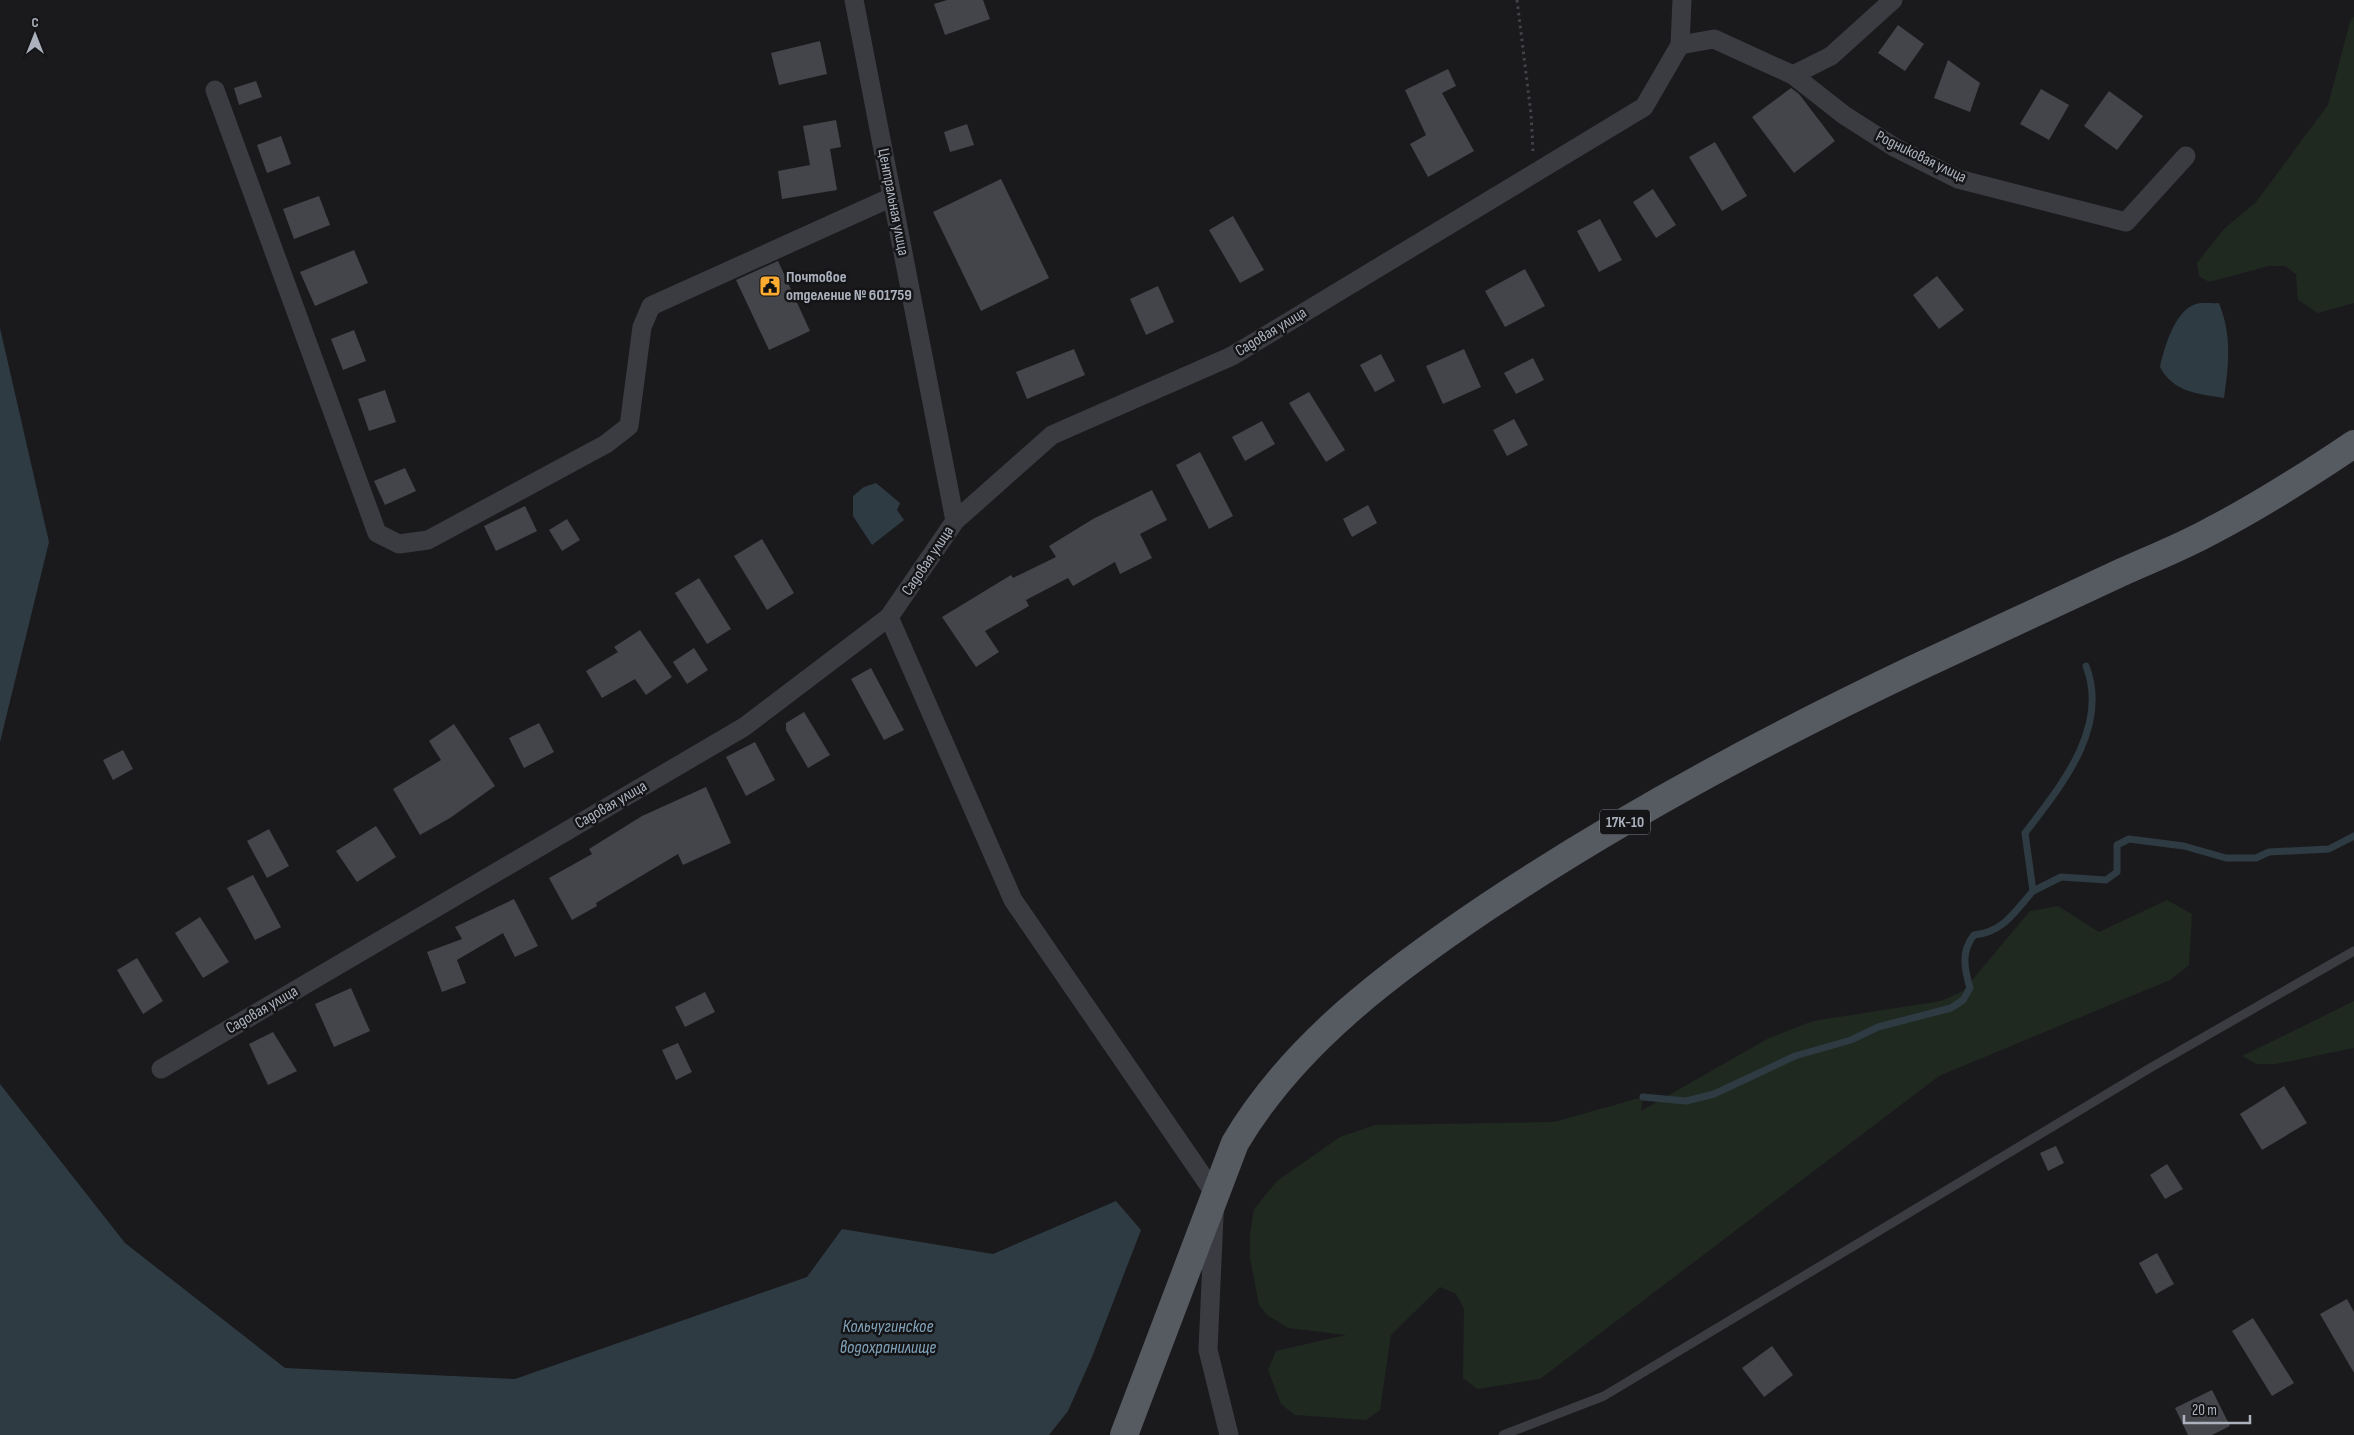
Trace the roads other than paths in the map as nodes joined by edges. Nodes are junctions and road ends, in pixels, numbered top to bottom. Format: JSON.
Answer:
{"nodes":[{"id":1,"x":854,"y":0,"type":"edge"},
{"id":2,"x":1682,"y":0,"type":"edge"},
{"id":3,"x":1893,"y":0,"type":"edge"},
{"id":4,"x":1680,"y":45,"type":"junction"},
{"id":5,"x":1793,"y":75,"type":"junction"},
{"id":6,"x":214,"y":90,"type":"dead end"},
{"id":7,"x":2186,"y":156,"type":"dead end"},
{"id":8,"x":892,"y":196,"type":"junction"},
{"id":9,"x":2354,"y":444,"type":"edge"},
{"id":10,"x":955,"y":521,"type":"junction"},
{"id":11,"x":890,"y":617,"type":"junction"},
{"id":12,"x":2354,"y":951,"type":"edge"},
{"id":13,"x":161,"y":1070,"type":"dead end"},
{"id":14,"x":1215,"y":1194,"type":"junction"},
{"id":15,"x":1124,"y":1435,"type":"edge"},
{"id":16,"x":1229,"y":1435,"type":"edge"},
{"id":17,"x":1503,"y":1435,"type":"edge"}],
"edges":[{"from":1,"to":8,"type":"street","name":"Центральная улица"},
{"from":2,"to":4,"type":"street"},
{"from":3,"to":5,"type":"street"},
{"from":4,"to":5,"type":"street","name":"Родниковая улица"},
{"from":4,"to":10,"type":"street","name":"Садовая улица"},
{"from":5,"to":7,"type":"street","name":"Родниковая улица"},
{"from":6,"to":8,"type":"street"},
{"from":8,"to":10,"type":"street","name":"Центральная улица"},
{"from":9,"to":14,"type":"main road","number":"17К-10"},
{"from":10,"to":11,"type":"street","name":"Садовая улица"},
{"from":11,"to":13,"type":"street","name":"Садовая улица"},
{"from":11,"to":14,"type":"street"},
{"from":12,"to":17,"type":"lane"},
{"from":14,"to":15,"type":"main road","number":"17К-10"},
{"from":14,"to":16,"type":"street"}]}
